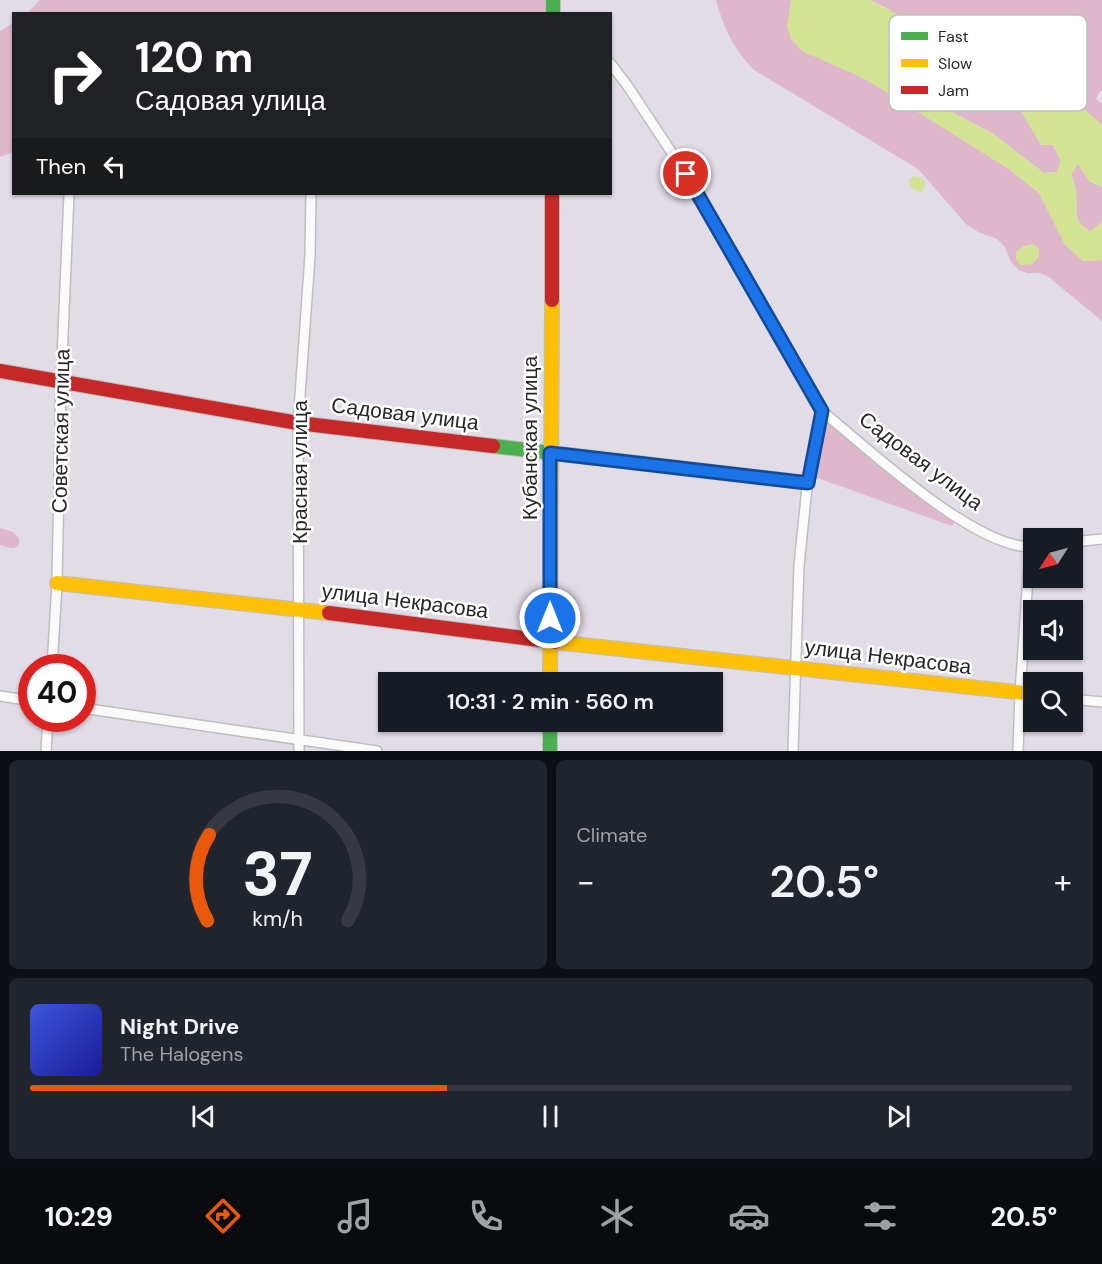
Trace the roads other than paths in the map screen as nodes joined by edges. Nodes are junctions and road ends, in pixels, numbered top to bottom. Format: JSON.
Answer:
{"nodes":[{"id":1,"x":612,"y":66,"type":"edge"},
{"id":2,"x":69,"y":195,"type":"edge"},
{"id":3,"x":311,"y":195,"type":"edge"},
{"id":4,"x":552,"y":195,"type":"edge"},
{"id":5,"x":0,"y":371,"type":"edge"},
{"id":6,"x":61,"y":382,"type":"junction"},
{"id":7,"x":822,"y":411,"type":"junction"},
{"id":8,"x":298,"y":423,"type":"junction"},
{"id":9,"x":550,"y":453,"type":"junction"},
{"id":10,"x":808,"y":483,"type":"junction"},
{"id":11,"x":1102,"y":539,"type":"edge"},
{"id":12,"x":1083,"y":541,"type":"edge"},
{"id":13,"x":1023,"y":545,"type":"edge"},
{"id":14,"x":57,"y":582,"type":"junction"},
{"id":15,"x":1031,"y":588,"type":"edge"},
{"id":16,"x":300,"y":609,"type":"junction"},
{"id":17,"x":550,"y":641,"type":"junction"},
{"id":18,"x":53,"y":654,"type":"edge"},
{"id":19,"x":796,"y":667,"type":"junction"},
{"id":20,"x":550,"y":672,"type":"edge"},
{"id":21,"x":1028,"y":672,"type":"edge"},
{"id":22,"x":1023,"y":694,"type":"edge"},
{"id":23,"x":0,"y":696,"type":"edge"},
{"id":24,"x":18,"y":699,"type":"edge"},
{"id":25,"x":1083,"y":700,"type":"edge"},
{"id":26,"x":1102,"y":702,"type":"edge"},
{"id":27,"x":96,"y":710,"type":"edge"},
{"id":28,"x":1023,"y":719,"type":"edge"},
{"id":29,"x":47,"y":732,"type":"edge"},
{"id":30,"x":550,"y":732,"type":"edge"},
{"id":31,"x":299,"y":738,"type":"junction"},
{"id":32,"x":46,"y":751,"type":"edge"},
{"id":33,"x":298,"y":751,"type":"edge"},
{"id":34,"x":378,"y":751,"type":"edge"},
{"id":35,"x":550,"y":751,"type":"edge"},
{"id":36,"x":793,"y":751,"type":"edge"},
{"id":37,"x":1018,"y":751,"type":"edge"}],
"edges":[{"from":1,"to":7,"type":"street"},
{"from":2,"to":6,"type":"street","name":"Советская улица"},
{"from":3,"to":8,"type":"street","name":"Красная улица"},
{"from":4,"to":9,"type":"street","name":"Кубанская улица"},
{"from":5,"to":6,"type":"street","name":"Садовая улица"},
{"from":6,"to":8,"type":"street","name":"Садовая улица"},
{"from":6,"to":14,"type":"street","name":"Советская улица"},
{"from":7,"to":10,"type":"street"},
{"from":7,"to":13,"type":"street","name":"Садовая улица"},
{"from":8,"to":9,"type":"street","name":"Садовая улица"},
{"from":8,"to":16,"type":"street","name":"Красная улица"},
{"from":9,"to":10,"type":"street","name":"Садовая улица"},
{"from":9,"to":17,"type":"street","name":"Кубанская улица"},
{"from":10,"to":19,"type":"street"},
{"from":11,"to":12,"type":"street"},
{"from":14,"to":16,"type":"street","name":"улица Некрасова"},
{"from":14,"to":18,"type":"street","name":"Советская улица"},
{"from":15,"to":21,"type":"street"},
{"from":16,"to":17,"type":"street","name":"улица Некрасова"},
{"from":16,"to":31,"type":"street","name":"Красная улица"},
{"from":17,"to":19,"type":"street","name":"улица Некрасова"},
{"from":17,"to":20,"type":"street","name":"Кубанская улица"},
{"from":19,"to":22,"type":"street","name":"улица Некрасова"},
{"from":19,"to":36,"type":"street"},
{"from":23,"to":24,"type":"street"},
{"from":25,"to":26,"type":"street"},
{"from":27,"to":31,"type":"street"},
{"from":28,"to":37,"type":"street"},
{"from":29,"to":32,"type":"street"},
{"from":30,"to":35,"type":"street"},
{"from":31,"to":33,"type":"street","name":"Красная улица"},
{"from":31,"to":34,"type":"street"}]}
